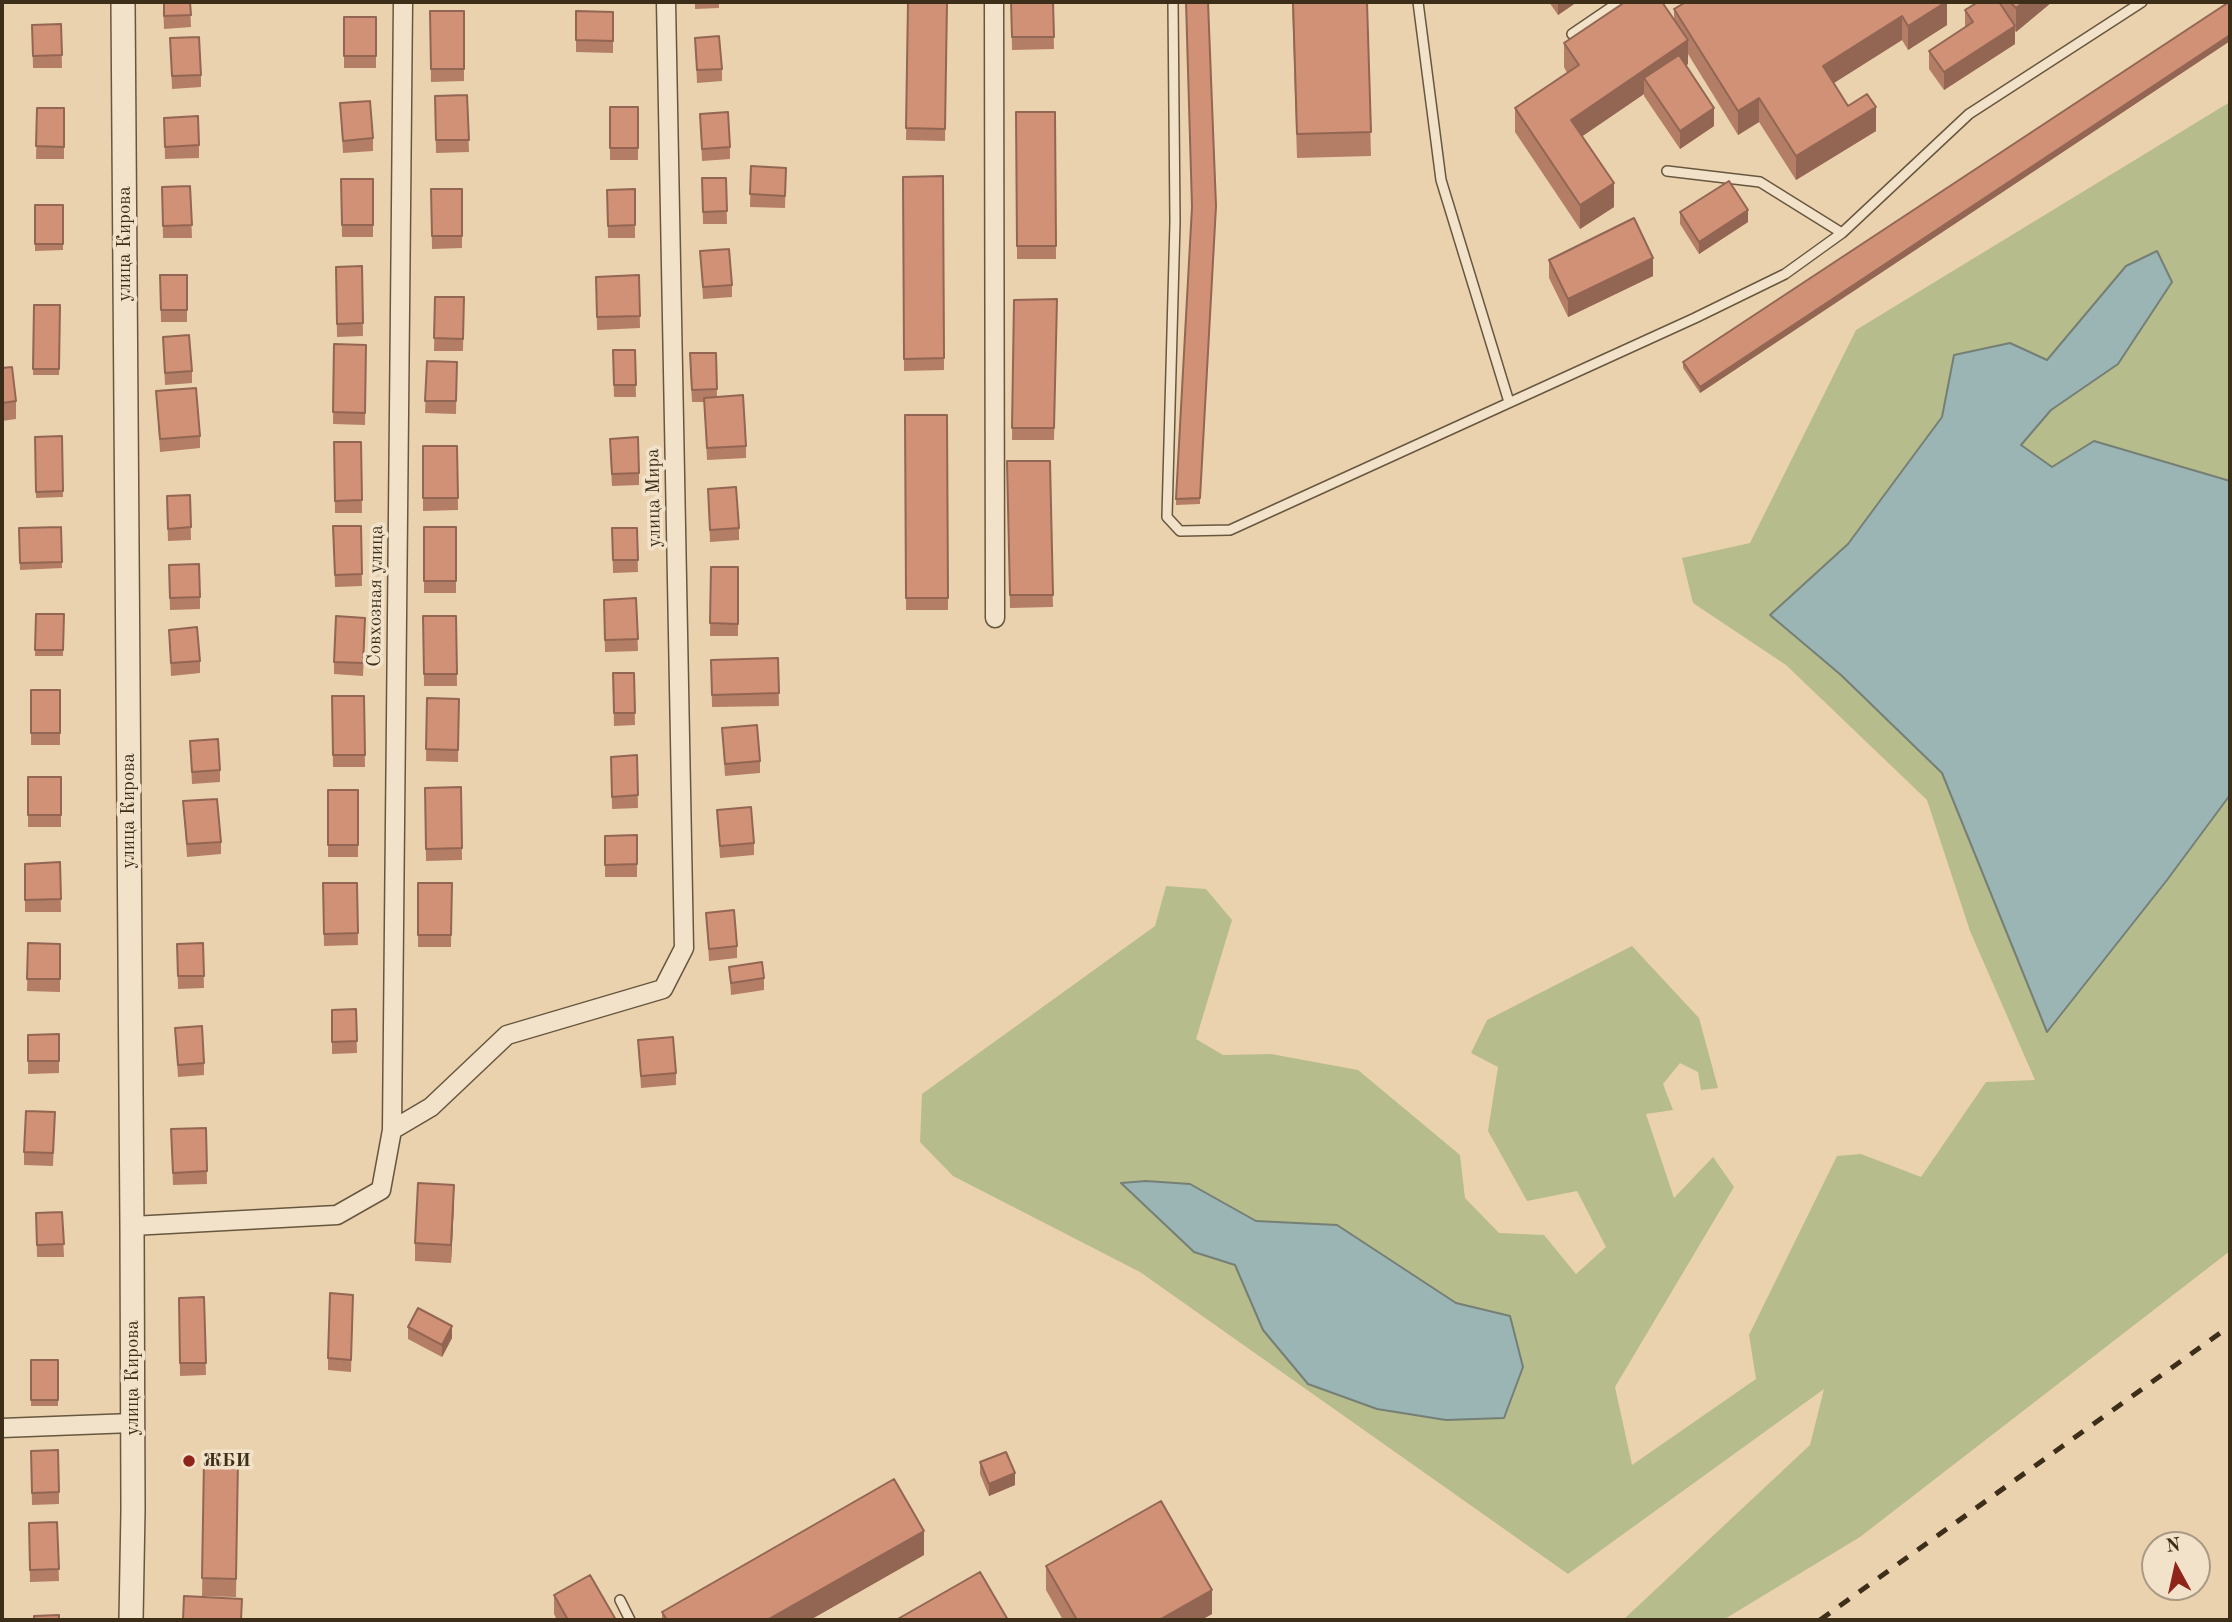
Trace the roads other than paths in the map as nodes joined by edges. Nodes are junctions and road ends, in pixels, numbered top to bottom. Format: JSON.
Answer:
{"nodes":[{"id":1,"x":123,"y":2,"type":"edge"},
{"id":2,"x":403,"y":2,"type":"edge"},
{"id":3,"x":666,"y":2,"type":"edge"},
{"id":4,"x":994,"y":2,"type":"edge"},
{"id":5,"x":1173,"y":2,"type":"edge"},
{"id":6,"x":1418,"y":2,"type":"edge"},
{"id":7,"x":1619,"y":2,"type":"edge"},
{"id":8,"x":2142,"y":2,"type":"edge"},
{"id":9,"x":1572,"y":34,"type":"edge"},
{"id":10,"x":1667,"y":170,"type":"dead end"},
{"id":11,"x":1842,"y":233,"type":"junction"},
{"id":12,"x":1509,"y":402,"type":"junction"},
{"id":13,"x":995,"y":618,"type":"dead end"},
{"id":14,"x":392,"y":1130,"type":"junction"},
{"id":15,"x":132,"y":1226,"type":"junction"},
{"id":16,"x":132,"y":1423,"type":"junction"},
{"id":17,"x":2,"y":1428,"type":"edge"},
{"id":18,"x":620,"y":1600,"type":"dead end"},
{"id":19,"x":131,"y":1620,"type":"edge"},
{"id":20,"x":630,"y":1620,"type":"edge"}],
"edges":[{"from":1,"to":15,"type":"street","name":"улица Кирова"},
{"from":2,"to":14,"type":"street","name":"Совхозная улица"},
{"from":3,"to":14,"type":"street","name":"улица Мира"},
{"from":4,"to":13,"type":"street"},
{"from":5,"to":12,"type":"lane"},
{"from":6,"to":12,"type":"lane"},
{"from":7,"to":9,"type":"lane"},
{"from":8,"to":11,"type":"lane"},
{"from":10,"to":11,"type":"lane"},
{"from":11,"to":12,"type":"lane"},
{"from":14,"to":15,"type":"street","name":"Совхозная улица"},
{"from":15,"to":16,"type":"street","name":"улица Кирова"},
{"from":16,"to":17,"type":"street"},
{"from":16,"to":19,"type":"street","name":"улица Кирова"},
{"from":18,"to":20,"type":"lane"}]}
